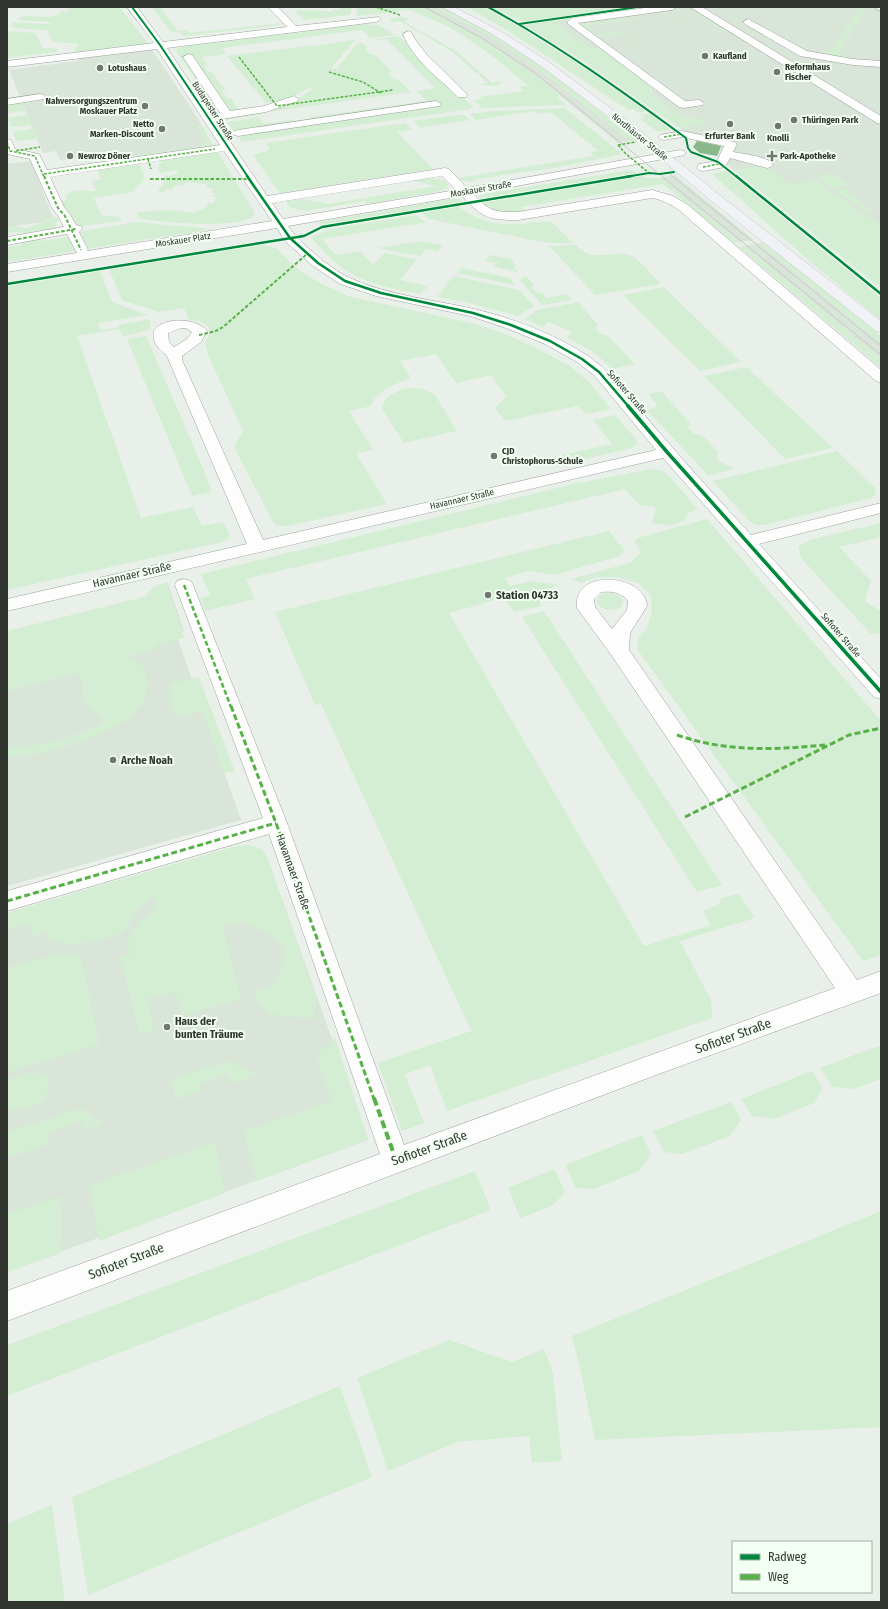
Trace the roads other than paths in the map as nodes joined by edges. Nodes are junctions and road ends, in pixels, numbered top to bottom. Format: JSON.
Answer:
{"nodes":[{"id":1,"x":132,"y":7,"type":"edge"},
{"id":2,"x":273,"y":7,"type":"edge"},
{"id":3,"x":447,"y":7,"type":"edge"},
{"id":4,"x":460,"y":7,"type":"edge"},
{"id":5,"x":669,"y":7,"type":"edge"},
{"id":6,"x":695,"y":7,"type":"edge"},
{"id":7,"x":647,"y":10,"type":"junction"},
{"id":8,"x":742,"y":18,"type":"dead end"},
{"id":9,"x":376,"y":19,"type":"dead end"},
{"id":10,"x":660,"y":19,"type":"dead end"},
{"id":11,"x":293,"y":28,"type":"junction"},
{"id":12,"x":408,"y":34,"type":"dead end"},
{"id":13,"x":160,"y":45,"type":"junction"},
{"id":14,"x":189,"y":63,"type":"dead end"},
{"id":15,"x":7,"y":64,"type":"edge"},
{"id":16,"x":879,"y":65,"type":"edge"},
{"id":17,"x":462,"y":95,"type":"dead end"},
{"id":18,"x":40,"y":97,"type":"dead end"},
{"id":19,"x":294,"y":99,"type":"dead end"},
{"id":20,"x":7,"y":102,"type":"edge"},
{"id":21,"x":699,"y":103,"type":"dead end"},
{"id":22,"x":436,"y":104,"type":"dead end"},
{"id":23,"x":881,"y":121,"type":"edge"},
{"id":24,"x":643,"y":124,"type":"dead end"},
{"id":25,"x":679,"y":132,"type":"junction"},
{"id":26,"x":238,"y":133,"type":"dead end"},
{"id":27,"x":660,"y":135,"type":"joint"},
{"id":28,"x":8,"y":147,"type":"edge"},
{"id":29,"x":40,"y":147,"type":"dead end"},
{"id":30,"x":221,"y":148,"type":"junction"},
{"id":31,"x":680,"y":153,"type":"junction"},
{"id":32,"x":664,"y":156,"type":"junction"},
{"id":33,"x":726,"y":163,"type":"junction"},
{"id":34,"x":767,"y":164,"type":"dead end"},
{"id":35,"x":703,"y":167,"type":"dead end"},
{"id":36,"x":44,"y":174,"type":"junction"},
{"id":37,"x":464,"y":192,"type":"junction"},
{"id":38,"x":264,"y":200,"type":"junction"},
{"id":39,"x":281,"y":223,"type":"junction"},
{"id":40,"x":74,"y":229,"type":"junction"},
{"id":41,"x":7,"y":241,"type":"edge"},
{"id":42,"x":82,"y":253,"type":"junction"},
{"id":43,"x":7,"y":268,"type":"edge"},
{"id":44,"x":822,"y":281,"type":"junction"},
{"id":45,"x":881,"y":328,"type":"edge"},
{"id":46,"x":174,"y":355,"type":"dead end"},
{"id":47,"x":881,"y":378,"type":"edge"},
{"id":48,"x":667,"y":452,"type":"junction"},
{"id":49,"x":881,"y":508,"type":"edge"},
{"id":50,"x":749,"y":541,"type":"junction"},
{"id":51,"x":258,"y":546,"type":"junction"},
{"id":52,"x":184,"y":585,"type":"dead end"},
{"id":53,"x":7,"y":605,"type":"edge"},
{"id":54,"x":619,"y":651,"type":"dead end"},
{"id":55,"x":881,"y":692,"type":"edge"},
{"id":56,"x":276,"y":823,"type":"junction"},
{"id":57,"x":7,"y":901,"type":"edge"},
{"id":58,"x":881,"y":982,"type":"edge"},
{"id":59,"x":852,"y":993,"type":"junction"},
{"id":60,"x":396,"y":1160,"type":"junction"},
{"id":61,"x":7,"y":1306,"type":"edge"}],
"edges":[{"from":1,"to":13,"type":"street","name":"Budapester Straße"},
{"from":2,"to":11,"type":"street"},
{"from":3,"to":32,"type":"main road","name":"Nordhäuser Straße"},
{"from":4,"to":24,"type":"main road","name":"Nordhäuser Straße"},
{"from":5,"to":7,"type":"street"},
{"from":6,"to":23,"type":"street"},
{"from":7,"to":10,"type":"street"},
{"from":7,"to":21,"type":"street"},
{"from":8,"to":16,"type":"street"},
{"from":9,"to":11,"type":"street"},
{"from":11,"to":13,"type":"street"},
{"from":12,"to":17,"type":"street"},
{"from":13,"to":15,"type":"street"},
{"from":13,"to":30,"type":"street","name":"Budapester Straße"},
{"from":14,"to":19,"type":"street"},
{"from":18,"to":20,"type":"street"},
{"from":22,"to":26,"type":"street"},
{"from":25,"to":27,"type":"street"},
{"from":25,"to":33,"type":"street"},
{"from":25,"to":33,"type":"street"},
{"from":27,"to":31,"type":"main road","name":"Nordhäuser Straße"},
{"from":28,"to":29,"type":"street"},
{"from":28,"to":36,"type":"street"},
{"from":30,"to":36,"type":"street"},
{"from":30,"to":38,"type":"street","name":"Budapester Straße"},
{"from":31,"to":32,"type":"street","name":"Moskauer Straße"},
{"from":31,"to":44,"type":"main road","name":"Nordhäuser Straße"},
{"from":32,"to":37,"type":"street","name":"Moskauer Straße"},
{"from":32,"to":44,"type":"main road","name":"Nordhäuser Straße"},
{"from":33,"to":34,"type":"street"},
{"from":33,"to":35,"type":"street"},
{"from":36,"to":40,"type":"street"},
{"from":37,"to":38,"type":"street"},
{"from":37,"to":39,"type":"street","name":"Moskauer Straße"},
{"from":37,"to":47,"type":"street"},
{"from":38,"to":39,"type":"street","name":"Budapester Straße"},
{"from":39,"to":42,"type":"street","name":"Moskauer Platz"},
{"from":39,"to":48,"type":"street","name":"Sofioter Straße"},
{"from":40,"to":41,"type":"street"},
{"from":40,"to":42,"type":"street"},
{"from":42,"to":43,"type":"street"},
{"from":44,"to":45,"type":"main road","name":"Nordhäuser Straße"},
{"from":46,"to":51,"type":"street"},
{"from":48,"to":50,"type":"street","name":"Sofioter Straße"},
{"from":48,"to":51,"type":"street","name":"Havannaer Straße"},
{"from":49,"to":50,"type":"street"},
{"from":50,"to":55,"type":"street","name":"Sofioter Straße"},
{"from":51,"to":53,"type":"street","name":"Havannaer Straße"},
{"from":52,"to":56,"type":"street","name":"Havannaer Straße"},
{"from":54,"to":59,"type":"street"},
{"from":56,"to":57,"type":"street"},
{"from":56,"to":60,"type":"street","name":"Havannaer Straße"},
{"from":58,"to":59,"type":"street","name":"Sofioter Straße"},
{"from":59,"to":60,"type":"street","name":"Sofioter Straße"},
{"from":60,"to":61,"type":"street","name":"Sofioter Straße"}]}
